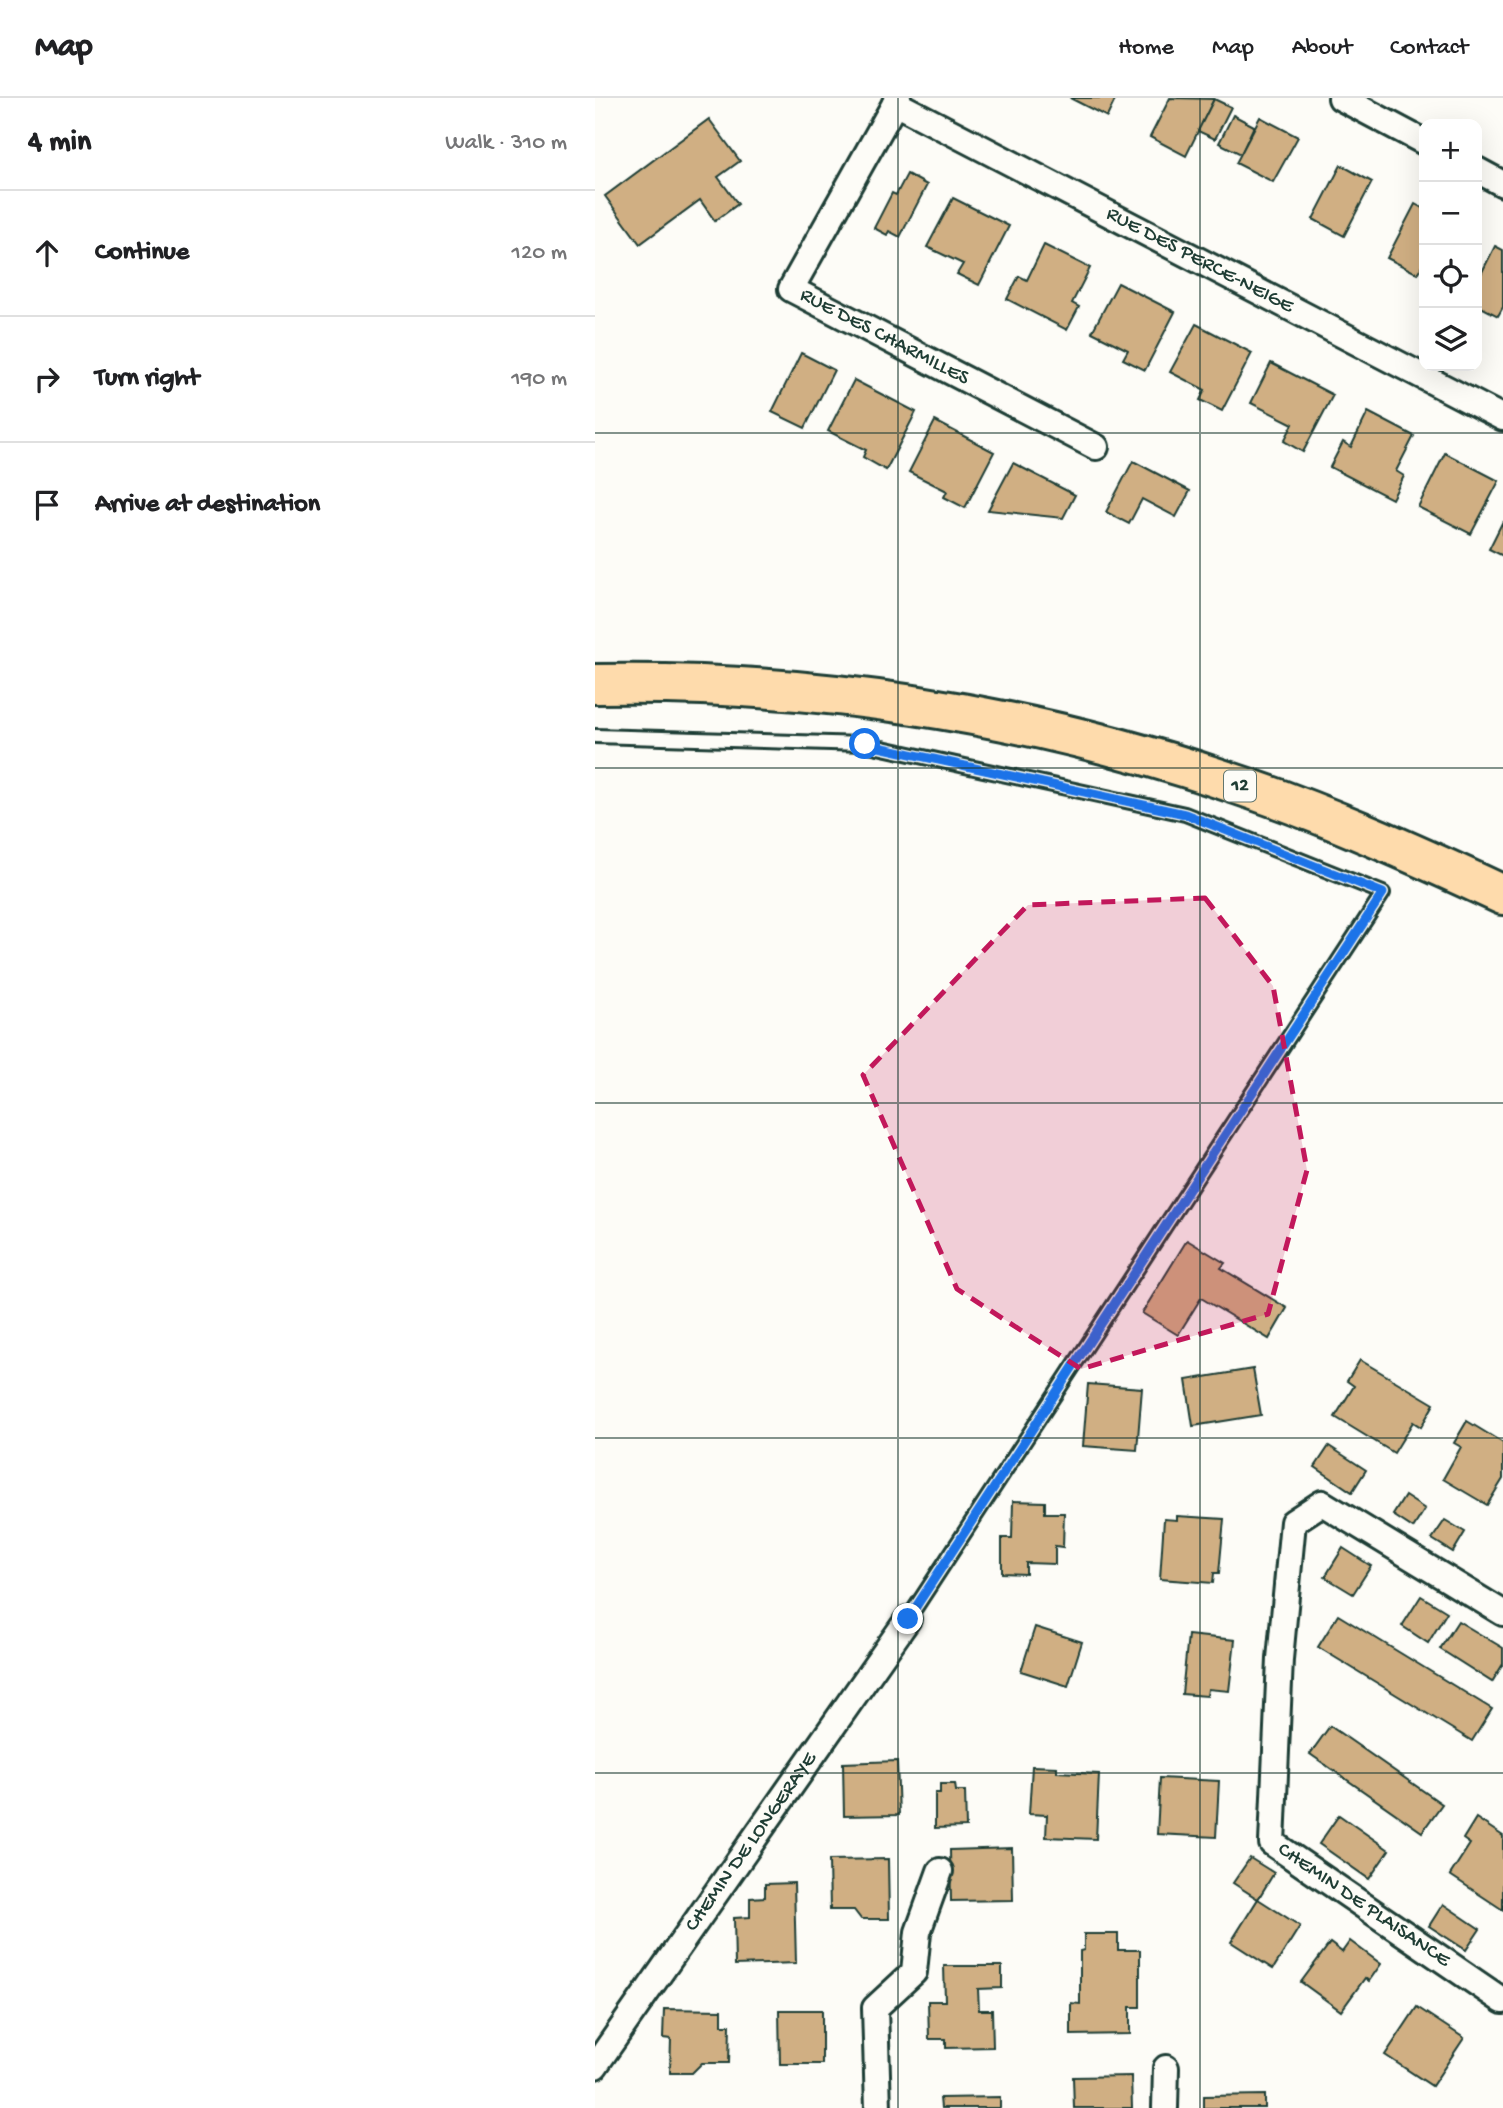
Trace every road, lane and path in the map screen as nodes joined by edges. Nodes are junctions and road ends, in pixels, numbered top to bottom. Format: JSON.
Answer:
{"nodes":[{"id":1,"x":1341,"y":98,"type":"edge"},
{"id":2,"x":897,"y":100,"type":"edge"},
{"id":3,"x":1419,"y":139,"type":"edge"},
{"id":4,"x":1503,"y":418,"type":"edge"},
{"id":5,"x":1096,"y":447,"type":"dead end"},
{"id":6,"x":595,"y":684,"type":"edge"},
{"id":7,"x":595,"y":736,"type":"edge"},
{"id":8,"x":1503,"y":895,"type":"edge"},
{"id":9,"x":1503,"y":1614,"type":"edge"},
{"id":10,"x":908,"y":1619,"type":"joint"},
{"id":11,"x":940,"y":1871,"type":"dead end"},
{"id":12,"x":1503,"y":2001,"type":"edge"},
{"id":13,"x":595,"y":2066,"type":"edge"},
{"id":14,"x":1166,"y":2068,"type":"dead end"},
{"id":15,"x":878,"y":2108,"type":"edge"},
{"id":16,"x":1165,"y":2108,"type":"edge"}],
"edges":[{"from":1,"to":3,"type":"street"},
{"from":2,"to":4,"type":"street","name":"RUE DES PERCE-NEIGE"},
{"from":2,"to":5,"type":"street","name":"RUE DES CHARMILLES"},
{"from":6,"to":8,"type":"highway","number":"12"},
{"from":7,"to":10,"type":"lane"},
{"from":9,"to":12,"type":"street","name":"CHEMIN DE PLAISANCE"},
{"from":10,"to":13,"type":"street","name":"CHEMIN DE LONGERAYE"},
{"from":11,"to":15,"type":"street"},
{"from":14,"to":16,"type":"street"}]}
